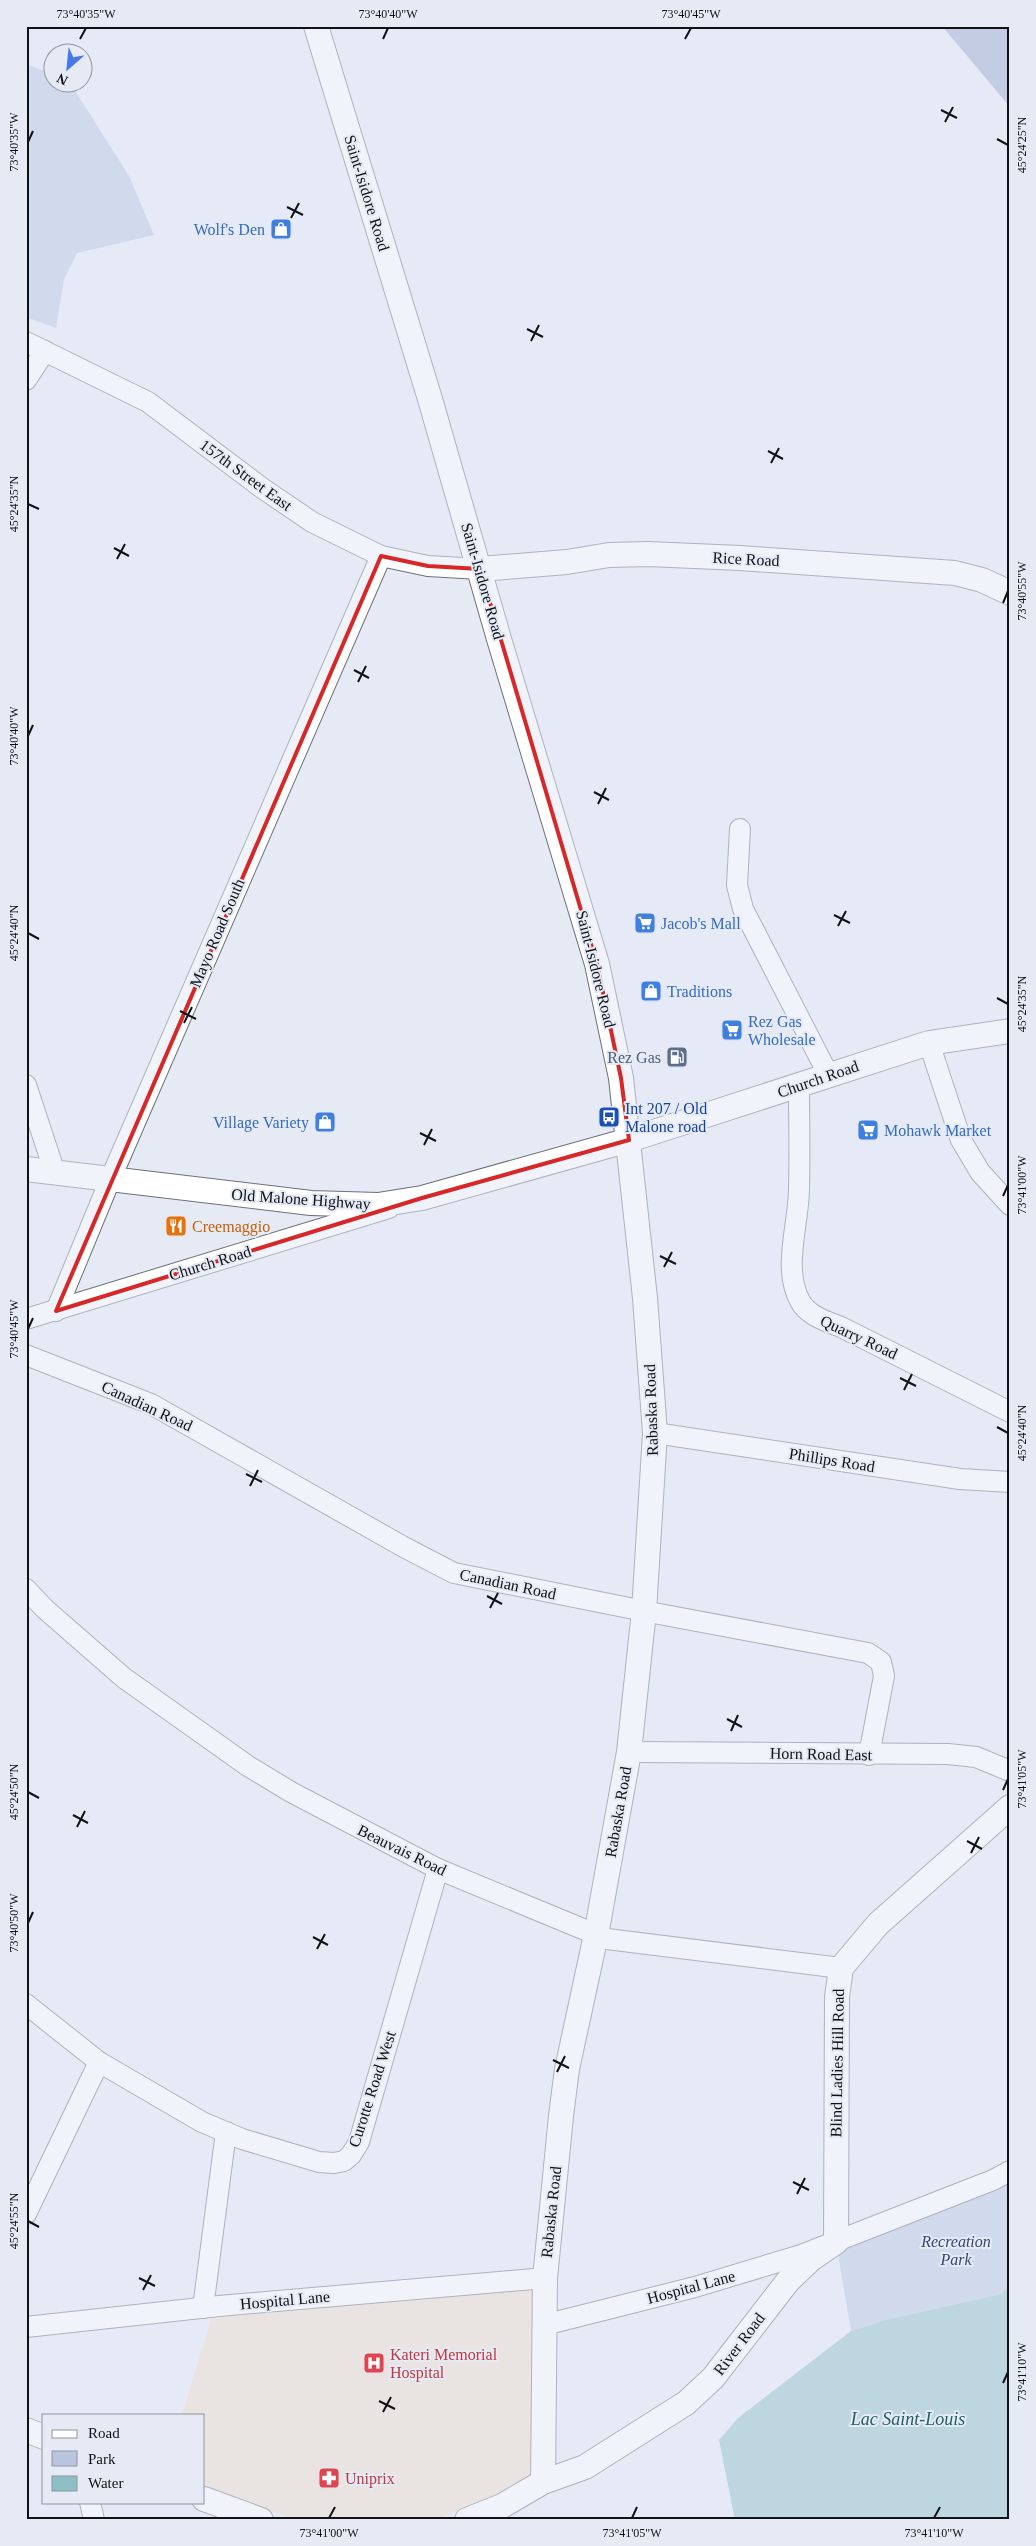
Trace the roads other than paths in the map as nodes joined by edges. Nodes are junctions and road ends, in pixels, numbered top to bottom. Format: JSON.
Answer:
{"nodes":[{"id":1,"x":316,"y":26,"type":"edge"},
{"id":2,"x":26,"y":342,"type":"edge"},
{"id":3,"x":45,"y":351,"type":"junction"},
{"id":4,"x":26,"y":380,"type":"edge"},
{"id":5,"x":380,"y":556,"type":"junction"},
{"id":6,"x":480,"y":569,"type":"junction"},
{"id":7,"x":1010,"y":593,"type":"edge"},
{"id":8,"x":740,"y":829,"type":"dead end"},
{"id":9,"x":1010,"y":1031,"type":"edge"},
{"id":10,"x":930,"y":1043,"type":"junction"},
{"id":11,"x":828,"y":1074,"type":"junction"},
{"id":12,"x":26,"y":1085,"type":"edge"},
{"id":13,"x":799,"y":1085,"type":"junction"},
{"id":14,"x":629,"y":1140,"type":"junction"},
{"id":15,"x":26,"y":1170,"type":"edge"},
{"id":16,"x":55,"y":1173,"type":"junction"},
{"id":17,"x":110,"y":1180,"type":"junction"},
{"id":18,"x":422,"y":1198,"type":"junction"},
{"id":19,"x":1010,"y":1206,"type":"edge"},
{"id":20,"x":56,"y":1311,"type":"junction"},
{"id":21,"x":26,"y":1320,"type":"edge"},
{"id":22,"x":26,"y":1355,"type":"edge"},
{"id":23,"x":1010,"y":1412,"type":"edge"},
{"id":24,"x":655,"y":1433,"type":"junction"},
{"id":25,"x":1010,"y":1482,"type":"edge"},
{"id":26,"x":26,"y":1589,"type":"edge"},
{"id":27,"x":644,"y":1611,"type":"junction"},
{"id":28,"x":629,"y":1752,"type":"junction"},
{"id":29,"x":869,"y":1755,"type":"junction"},
{"id":30,"x":1010,"y":1771,"type":"edge"},
{"id":31,"x":1010,"y":1807,"type":"edge"},
{"id":32,"x":438,"y":1869,"type":"junction"},
{"id":33,"x":596,"y":1935,"type":"junction"},
{"id":34,"x":841,"y":1968,"type":"junction"},
{"id":35,"x":26,"y":2004,"type":"edge"},
{"id":36,"x":99,"y":2062,"type":"junction"},
{"id":37,"x":226,"y":2132,"type":"junction"},
{"id":38,"x":1010,"y":2171,"type":"edge"},
{"id":39,"x":26,"y":2214,"type":"edge"},
{"id":40,"x":836,"y":2242,"type":"junction"},
{"id":41,"x":545,"y":2278,"type":"junction"},
{"id":42,"x":203,"y":2308,"type":"junction"},
{"id":43,"x":544,"y":2325,"type":"junction"},
{"id":44,"x":26,"y":2327,"type":"edge"},
{"id":45,"x":26,"y":2430,"type":"edge"},
{"id":46,"x":42,"y":2437,"type":"edge"},
{"id":47,"x":543,"y":2482,"type":"junction"},
{"id":48,"x":205,"y":2499,"type":"edge"},
{"id":49,"x":90,"y":2504,"type":"edge"},
{"id":50,"x":94,"y":2520,"type":"edge"},
{"id":51,"x":261,"y":2520,"type":"edge"},
{"id":52,"x":467,"y":2520,"type":"edge"}],
"edges":[{"from":1,"to":6,"type":"street","name":"Saint-Isidore Road"},
{"from":2,"to":3,"type":"street","name":"157th Street East"},
{"from":3,"to":4,"type":"street"},
{"from":3,"to":5,"type":"street","name":"157th Street East"},
{"from":5,"to":6,"type":"street","name":"157th Street East"},
{"from":5,"to":17,"type":"street","name":"Mayo Road South"},
{"from":6,"to":7,"type":"street","name":"Rice Road"},
{"from":6,"to":14,"type":"street","name":"Saint-Isidore Road"},
{"from":8,"to":11,"type":"street"},
{"from":9,"to":10,"type":"street","name":"Church Road"},
{"from":10,"to":11,"type":"street","name":"Church Road"},
{"from":10,"to":19,"type":"street"},
{"from":11,"to":13,"type":"street","name":"Church Road"},
{"from":12,"to":16,"type":"street"},
{"from":13,"to":14,"type":"street","name":"Church Road"},
{"from":13,"to":23,"type":"street","name":"Quarry Road"},
{"from":14,"to":18,"type":"street","name":"Old Malone Highway"},
{"from":14,"to":24,"type":"street","name":"Rabaska Road"},
{"from":15,"to":16,"type":"street","name":"Old Malone Highway"},
{"from":16,"to":17,"type":"street","name":"Old Malone Highway"},
{"from":17,"to":18,"type":"street","name":"Old Malone Highway"},
{"from":17,"to":20,"type":"street","name":"Mayo Road South"},
{"from":18,"to":20,"type":"street","name":"Church Road"},
{"from":20,"to":21,"type":"street","name":"Church Road"},
{"from":22,"to":27,"type":"street","name":"Canadian Road"},
{"from":24,"to":25,"type":"street","name":"Phillips Road"},
{"from":24,"to":27,"type":"street","name":"Rabaska Road"},
{"from":26,"to":32,"type":"street","name":"Beauvais Road"},
{"from":27,"to":28,"type":"street","name":"Rabaska Road"},
{"from":27,"to":29,"type":"street","name":"Canadian Road"},
{"from":28,"to":29,"type":"street","name":"Horn Road East"},
{"from":28,"to":33,"type":"street","name":"Rabaska Road"},
{"from":29,"to":30,"type":"street","name":"Horn Road East"},
{"from":31,"to":34,"type":"street","name":"Blind Ladies Hill Road"},
{"from":32,"to":33,"type":"street","name":"Beauvais Road"},
{"from":32,"to":37,"type":"street","name":"Curotte Road West"},
{"from":33,"to":34,"type":"street","name":"Beauvais Road"},
{"from":33,"to":41,"type":"street","name":"Rabaska Road"},
{"from":34,"to":40,"type":"street","name":"Blind Ladies Hill Road"},
{"from":35,"to":36,"type":"street","name":"Curotte Road West"},
{"from":36,"to":37,"type":"street","name":"Curotte Road West"},
{"from":36,"to":39,"type":"street"},
{"from":37,"to":42,"type":"street"},
{"from":38,"to":40,"type":"street","name":"River Road"},
{"from":40,"to":43,"type":"street","name":"Hospital Lane"},
{"from":40,"to":47,"type":"street","name":"River Road"},
{"from":41,"to":42,"type":"street","name":"Hospital Lane"},
{"from":41,"to":43,"type":"street","name":"Rabaska Road"},
{"from":42,"to":44,"type":"street","name":"Hospital Lane"},
{"from":43,"to":47,"type":"street","name":"Rabaska Road"},
{"from":45,"to":46,"type":"street"},
{"from":47,"to":52,"type":"street","name":"River Road"},
{"from":48,"to":51,"type":"street"},
{"from":49,"to":50,"type":"street"}]}
